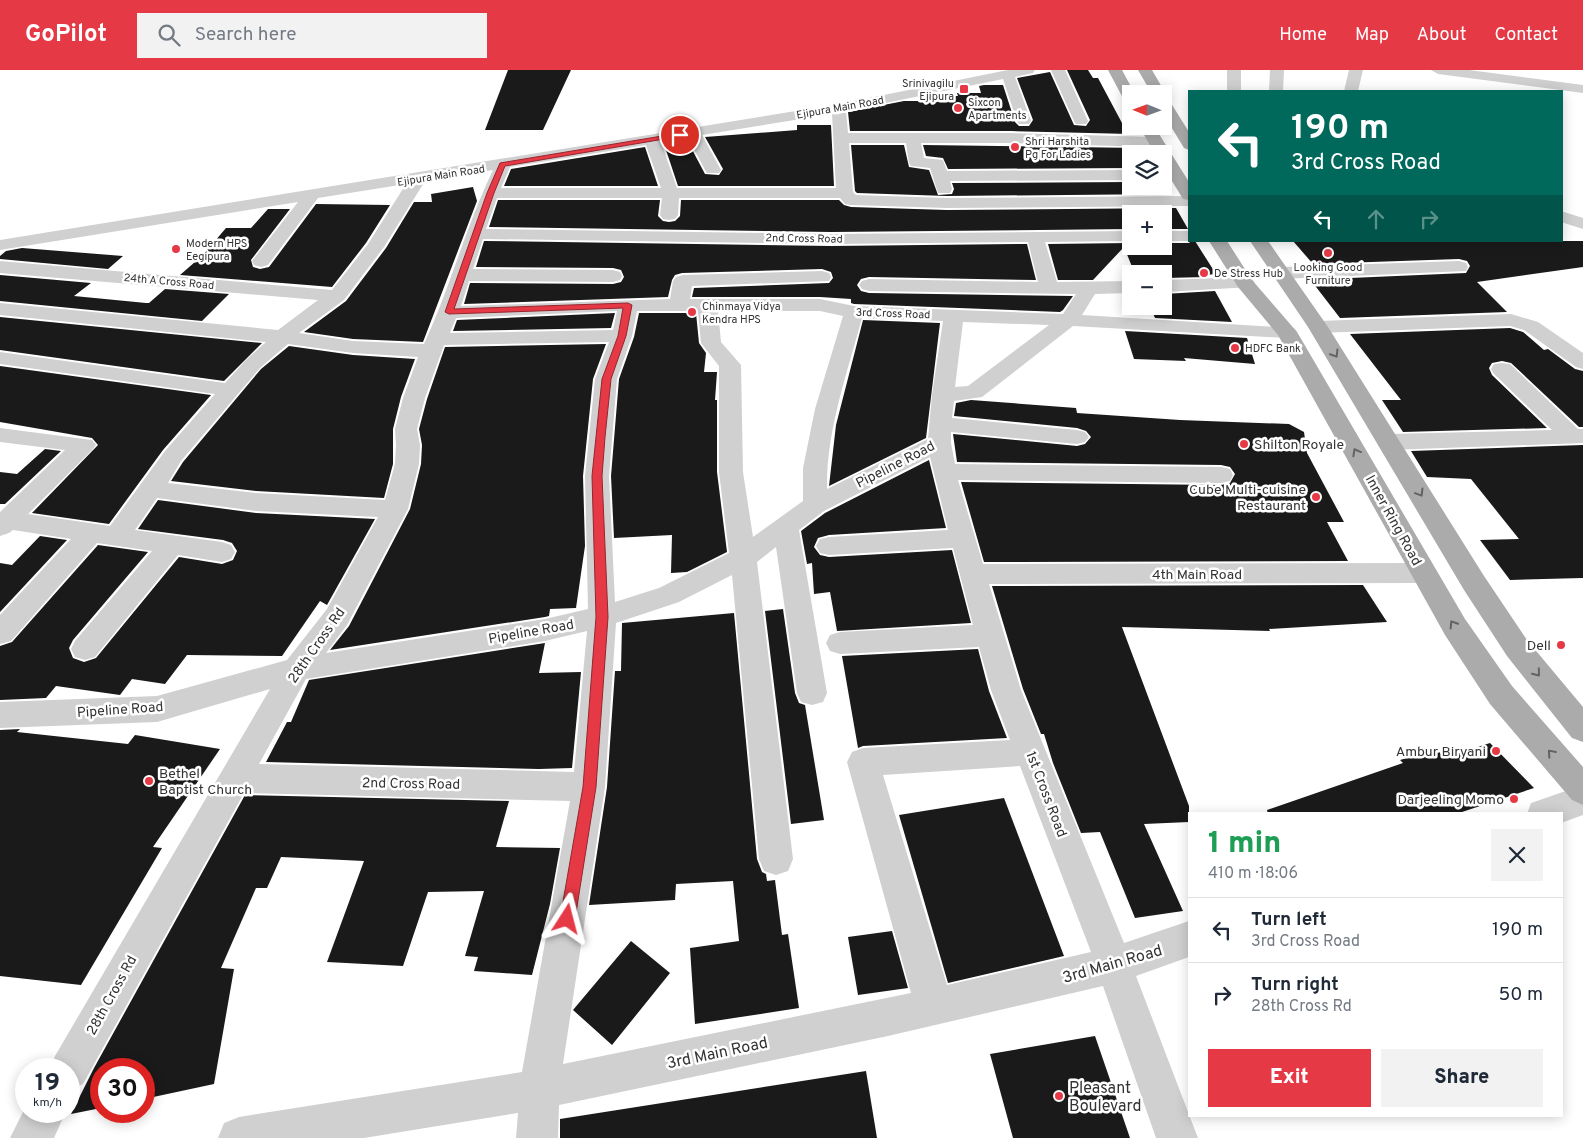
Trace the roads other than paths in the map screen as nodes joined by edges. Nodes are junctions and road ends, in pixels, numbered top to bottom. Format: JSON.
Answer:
{"nodes":[{"id":1,"x":1028,"y":70,"type":"edge"},
{"id":2,"x":1058,"y":70,"type":"edge"},
{"id":3,"x":1115,"y":70,"type":"edge"},
{"id":4,"x":1145,"y":70,"type":"edge"},
{"id":5,"x":1234,"y":70,"type":"edge"},
{"id":6,"x":1277,"y":70,"type":"edge"},
{"id":7,"x":1356,"y":70,"type":"edge"},
{"id":8,"x":1438,"y":70,"type":"edge"},
{"id":9,"x":1551,"y":70,"type":"edge"},
{"id":10,"x":1008,"y":75,"type":"junction"},
{"id":11,"x":1483,"y":76,"type":"junction"},
{"id":12,"x":1123,"y":85,"type":"edge"},
{"id":13,"x":1154,"y":85,"type":"edge"},
{"id":14,"x":1557,"y":86,"type":"junction"},
{"id":15,"x":1583,"y":89,"type":"edge"},
{"id":16,"x":1234,"y":90,"type":"edge"},
{"id":17,"x":1276,"y":90,"type":"edge"},
{"id":18,"x":1351,"y":90,"type":"edge"},
{"id":19,"x":1483,"y":90,"type":"edge"},
{"id":20,"x":839,"y":108,"type":"junction"},
{"id":21,"x":1172,"y":116,"type":"edge"},
{"id":22,"x":1024,"y":121,"type":"dead end"},
{"id":23,"x":1081,"y":121,"type":"dead end"},
{"id":24,"x":693,"y":133,"type":"junction"},
{"id":25,"x":841,"y":138,"type":"junction"},
{"id":26,"x":913,"y":138,"type":"junction"},
{"id":27,"x":652,"y":139,"type":"junction"},
{"id":28,"x":1188,"y":143,"type":"edge"},
{"id":29,"x":1122,"y":147,"type":"edge"},
{"id":30,"x":503,"y":164,"type":"junction"},
{"id":31,"x":713,"y":170,"type":"dead end"},
{"id":32,"x":1122,"y":175,"type":"edge"},
{"id":33,"x":941,"y":176,"type":"junction"},
{"id":34,"x":1172,"y":177,"type":"edge"},
{"id":35,"x":418,"y":178,"type":"junction"},
{"id":36,"x":845,"y":192,"type":"junction"},
{"id":37,"x":490,"y":193,"type":"junction"},
{"id":38,"x":671,"y":194,"type":"junction"},
{"id":39,"x":1188,"y":194,"type":"edge"},
{"id":40,"x":312,"y":195,"type":"junction"},
{"id":41,"x":1188,"y":201,"type":"edge"},
{"id":42,"x":946,"y":202,"type":"junction"},
{"id":43,"x":670,"y":215,"type":"dead end"},
{"id":44,"x":1563,"y":217,"type":"edge"},
{"id":45,"x":1583,"y":224,"type":"edge"},
{"id":46,"x":477,"y":234,"type":"junction"},
{"id":47,"x":1122,"y":236,"type":"edge"},
{"id":48,"x":1172,"y":236,"type":"edge"},
{"id":49,"x":1188,"y":236,"type":"edge"},
{"id":50,"x":1035,"y":237,"type":"junction"},
{"id":51,"x":1219,"y":242,"type":"edge"},
{"id":52,"x":1260,"y":242,"type":"edge"},
{"id":53,"x":0,"y":245,"type":"edge"},
{"id":54,"x":260,"y":261,"type":"dead end"},
{"id":55,"x":0,"y":267,"type":"edge"},
{"id":56,"x":1459,"y":267,"type":"dead end"},
{"id":57,"x":1280,"y":273,"type":"junction"},
{"id":58,"x":462,"y":274,"type":"junction"},
{"id":59,"x":614,"y":276,"type":"dead end"},
{"id":60,"x":822,"y":277,"type":"dead end"},
{"id":61,"x":1245,"y":283,"type":"junction"},
{"id":62,"x":868,"y":285,"type":"dead end"},
{"id":63,"x":1172,"y":286,"type":"edge"},
{"id":64,"x":1049,"y":287,"type":"junction"},
{"id":65,"x":1122,"y":287,"type":"edge"},
{"id":66,"x":1089,"y":288,"type":"junction"},
{"id":67,"x":338,"y":296,"type":"junction"},
{"id":68,"x":628,"y":305,"type":"junction"},
{"id":69,"x":679,"y":305,"type":"junction"},
{"id":70,"x":707,"y":305,"type":"junction"},
{"id":71,"x":0,"y":309,"type":"edge"},
{"id":72,"x":449,"y":312,"type":"junction"},
{"id":73,"x":854,"y":312,"type":"junction"},
{"id":74,"x":954,"y":316,"type":"junction"},
{"id":75,"x":1068,"y":320,"type":"junction"},
{"id":76,"x":1318,"y":327,"type":"junction"},
{"id":77,"x":1287,"y":332,"type":"junction"},
{"id":78,"x":622,"y":336,"type":"junction"},
{"id":79,"x":282,"y":337,"type":"junction"},
{"id":80,"x":433,"y":345,"type":"junction"},
{"id":81,"x":0,"y":358,"type":"edge"},
{"id":82,"x":1583,"y":363,"type":"edge"},
{"id":83,"x":1502,"y":369,"type":"dead end"},
{"id":84,"x":232,"y":390,"type":"junction"},
{"id":85,"x":943,"y":395,"type":"junction"},
{"id":86,"x":0,"y":435,"type":"edge"},
{"id":87,"x":1077,"y":436,"type":"dead end"},
{"id":88,"x":1578,"y":436,"type":"edge"},
{"id":89,"x":1389,"y":442,"type":"junction"},
{"id":90,"x":941,"y":446,"type":"junction"},
{"id":91,"x":1221,"y":475,"type":"dead end"},
{"id":92,"x":152,"y":489,"type":"junction"},
{"id":93,"x":815,"y":505,"type":"junction"},
{"id":94,"x":395,"y":509,"type":"junction"},
{"id":95,"x":6,"y":518,"type":"edge"},
{"id":96,"x":786,"y":527,"type":"junction"},
{"id":97,"x":91,"y":533,"type":"junction"},
{"id":98,"x":117,"y":536,"type":"junction"},
{"id":99,"x":962,"y":538,"type":"junction"},
{"id":100,"x":172,"y":546,"type":"junction"},
{"id":101,"x":829,"y":546,"type":"dead end"},
{"id":102,"x":222,"y":552,"type":"dead end"},
{"id":103,"x":743,"y":558,"type":"junction"},
{"id":104,"x":1423,"y":573,"type":"junction"},
{"id":105,"x":972,"y":574,"type":"junction"},
{"id":106,"x":602,"y":617,"type":"junction"},
{"id":107,"x":1,"y":633,"type":"edge"},
{"id":108,"x":990,"y":635,"type":"junction"},
{"id":109,"x":840,"y":643,"type":"dead end"},
{"id":110,"x":85,"y":649,"type":"dead end"},
{"id":111,"x":297,"y":669,"type":"junction"},
{"id":112,"x":812,"y":693,"type":"dead end"},
{"id":113,"x":0,"y":715,"type":"edge"},
{"id":114,"x":1579,"y":720,"type":"edge"},
{"id":115,"x":1031,"y":752,"type":"junction"},
{"id":116,"x":234,"y":778,"type":"junction"},
{"id":117,"x":589,"y":787,"type":"junction"},
{"id":118,"x":1583,"y":790,"type":"edge"},
{"id":119,"x":1583,"y":800,"type":"edge"},
{"id":120,"x":1549,"y":812,"type":"edge"},
{"id":121,"x":776,"y":859,"type":"dead end"},
{"id":122,"x":1188,"y":939,"type":"edge"},
{"id":123,"x":1114,"y":965,"type":"junction"},
{"id":124,"x":934,"y":1006,"type":"junction"},
{"id":125,"x":76,"y":1058,"type":"edge"},
{"id":126,"x":539,"y":1089,"type":"junction"},
{"id":127,"x":39,"y":1123,"type":"edge"},
{"id":128,"x":30,"y":1138,"type":"edge"},
{"id":129,"x":239,"y":1138,"type":"edge"},
{"id":130,"x":537,"y":1138,"type":"edge"},
{"id":131,"x":1177,"y":1138,"type":"edge"}],
"edges":[{"from":1,"to":10,"type":"street","name":"Ejipura Main Road"},
{"from":2,"to":23,"type":"street"},
{"from":3,"to":12,"type":"main road"},
{"from":4,"to":13,"type":"main road"},
{"from":5,"to":16,"type":"street"},
{"from":6,"to":17,"type":"street"},
{"from":7,"to":18,"type":"street"},
{"from":8,"to":11,"type":"street"},
{"from":9,"to":14,"type":"street"},
{"from":10,"to":20,"type":"street","name":"Ejipura Main Road"},
{"from":10,"to":22,"type":"street"},
{"from":11,"to":14,"type":"street"},
{"from":11,"to":19,"type":"street"},
{"from":14,"to":15,"type":"street"},
{"from":20,"to":24,"type":"street","name":"Ejipura Main Road"},
{"from":20,"to":25,"type":"street"},
{"from":21,"to":28,"type":"main road"},
{"from":24,"to":27,"type":"street","name":"Ejipura Main Road"},
{"from":24,"to":31,"type":"street"},
{"from":25,"to":26,"type":"street"},
{"from":25,"to":36,"type":"street"},
{"from":26,"to":29,"type":"street"},
{"from":26,"to":33,"type":"street"},
{"from":27,"to":30,"type":"street","name":"Ejipura Main Road"},
{"from":27,"to":38,"type":"street"},
{"from":30,"to":35,"type":"street","name":"Ejipura Main Road"},
{"from":30,"to":37,"type":"street","name":"28th Cross Rd"},
{"from":32,"to":33,"type":"street"},
{"from":33,"to":42,"type":"street"},
{"from":34,"to":39,"type":"main road"},
{"from":35,"to":40,"type":"street","name":"Ejipura Main Road"},
{"from":35,"to":67,"type":"street"},
{"from":36,"to":38,"type":"street"},
{"from":36,"to":42,"type":"street"},
{"from":37,"to":38,"type":"street"},
{"from":37,"to":46,"type":"street","name":"28th Cross Rd"},
{"from":38,"to":43,"type":"street"},
{"from":40,"to":53,"type":"street","name":"Ejipura Main Road"},
{"from":40,"to":54,"type":"street"},
{"from":41,"to":42,"type":"street"},
{"from":44,"to":45,"type":"street"},
{"from":46,"to":50,"type":"street","name":"2nd Cross Road"},
{"from":46,"to":58,"type":"street","name":"28th Cross Rd"},
{"from":47,"to":50,"type":"street","name":"2nd Cross Road"},
{"from":48,"to":49,"type":"street"},
{"from":50,"to":64,"type":"street"},
{"from":51,"to":61,"type":"main road","name":"Inner Ring Road"},
{"from":52,"to":57,"type":"main road"},
{"from":55,"to":67,"type":"street","name":"24th A Cross Road"},
{"from":56,"to":57,"type":"street"},
{"from":57,"to":76,"type":"main road"},
{"from":58,"to":59,"type":"street"},
{"from":58,"to":72,"type":"street","name":"28th Cross Rd"},
{"from":60,"to":69,"type":"street"},
{"from":61,"to":63,"type":"street"},
{"from":61,"to":77,"type":"main road","name":"Inner Ring Road"},
{"from":62,"to":64,"type":"street"},
{"from":64,"to":66,"type":"street"},
{"from":65,"to":66,"type":"street"},
{"from":66,"to":75,"type":"street"},
{"from":67,"to":79,"type":"street"},
{"from":68,"to":69,"type":"street","name":"3rd Cross Road"},
{"from":68,"to":72,"type":"street","name":"3rd Cross Road"},
{"from":68,"to":78,"type":"street"},
{"from":69,"to":70,"type":"street","name":"3rd Cross Road"},
{"from":70,"to":73,"type":"street","name":"3rd Cross Road"},
{"from":70,"to":103,"type":"street"},
{"from":71,"to":79,"type":"street"},
{"from":72,"to":80,"type":"street","name":"28th Cross Rd"},
{"from":73,"to":74,"type":"street","name":"3rd Cross Road"},
{"from":73,"to":93,"type":"street"},
{"from":74,"to":75,"type":"street","name":"3rd Cross Road"},
{"from":74,"to":85,"type":"street","name":"Pipeline Road"},
{"from":75,"to":77,"type":"street","name":"3rd Cross Road"},
{"from":75,"to":85,"type":"street"},
{"from":76,"to":82,"type":"street"},
{"from":76,"to":89,"type":"main road","one_way":true},
{"from":104,"to":77,"type":"main road","name":"Inner Ring Road","one_way":true},
{"from":78,"to":80,"type":"street"},
{"from":78,"to":106,"type":"street"},
{"from":79,"to":80,"type":"street"},
{"from":79,"to":84,"type":"street"},
{"from":80,"to":94,"type":"street","name":"28th Cross Rd"},
{"from":81,"to":84,"type":"street"},
{"from":83,"to":88,"type":"street"},
{"from":84,"to":92,"type":"street"},
{"from":85,"to":90,"type":"street","name":"Pipeline Road"},
{"from":86,"to":95,"type":"street"},
{"from":87,"to":90,"type":"street"},
{"from":88,"to":89,"type":"street"},
{"from":89,"to":114,"type":"main road","one_way":true},
{"from":90,"to":91,"type":"street"},
{"from":90,"to":93,"type":"street","name":"Pipeline Road"},
{"from":90,"to":99,"type":"street","name":"1st Cross Road"},
{"from":92,"to":94,"type":"street"},
{"from":92,"to":98,"type":"street"},
{"from":93,"to":96,"type":"street","name":"Pipeline Road"},
{"from":94,"to":111,"type":"street","name":"28th Cross Rd"},
{"from":95,"to":97,"type":"street"},
{"from":96,"to":103,"type":"street","name":"Pipeline Road"},
{"from":96,"to":112,"type":"street"},
{"from":97,"to":98,"type":"street"},
{"from":97,"to":107,"type":"street"},
{"from":98,"to":100,"type":"street"},
{"from":99,"to":101,"type":"street"},
{"from":99,"to":105,"type":"street","name":"1st Cross Road"},
{"from":100,"to":102,"type":"street"},
{"from":100,"to":110,"type":"street"},
{"from":103,"to":106,"type":"street","name":"Pipeline Road"},
{"from":103,"to":121,"type":"street"},
{"from":104,"to":105,"type":"street","name":"4th Main Road"},
{"from":118,"to":104,"type":"main road","name":"Inner Ring Road","one_way":true},
{"from":105,"to":108,"type":"street","name":"1st Cross Road"},
{"from":106,"to":111,"type":"street","name":"Pipeline Road"},
{"from":106,"to":117,"type":"street"},
{"from":108,"to":109,"type":"street"},
{"from":108,"to":115,"type":"street","name":"1st Cross Road"},
{"from":111,"to":113,"type":"street","name":"Pipeline Road"},
{"from":111,"to":116,"type":"street","name":"28th Cross Rd"},
{"from":115,"to":123,"type":"street","name":"1st Cross Road"},
{"from":115,"to":124,"type":"street"},
{"from":116,"to":117,"type":"street","name":"2nd Cross Road"},
{"from":116,"to":125,"type":"street","name":"28th Cross Rd"},
{"from":117,"to":126,"type":"street"},
{"from":119,"to":120,"type":"street"},
{"from":122,"to":123,"type":"street","name":"3rd Main Road"},
{"from":123,"to":124,"type":"street","name":"3rd Main Road"},
{"from":123,"to":131,"type":"street","name":"1st Cross Road"},
{"from":124,"to":126,"type":"street","name":"3rd Main Road"},
{"from":126,"to":129,"type":"street","name":"3rd Main Road"},
{"from":126,"to":130,"type":"street"},
{"from":127,"to":128,"type":"street"}]}
